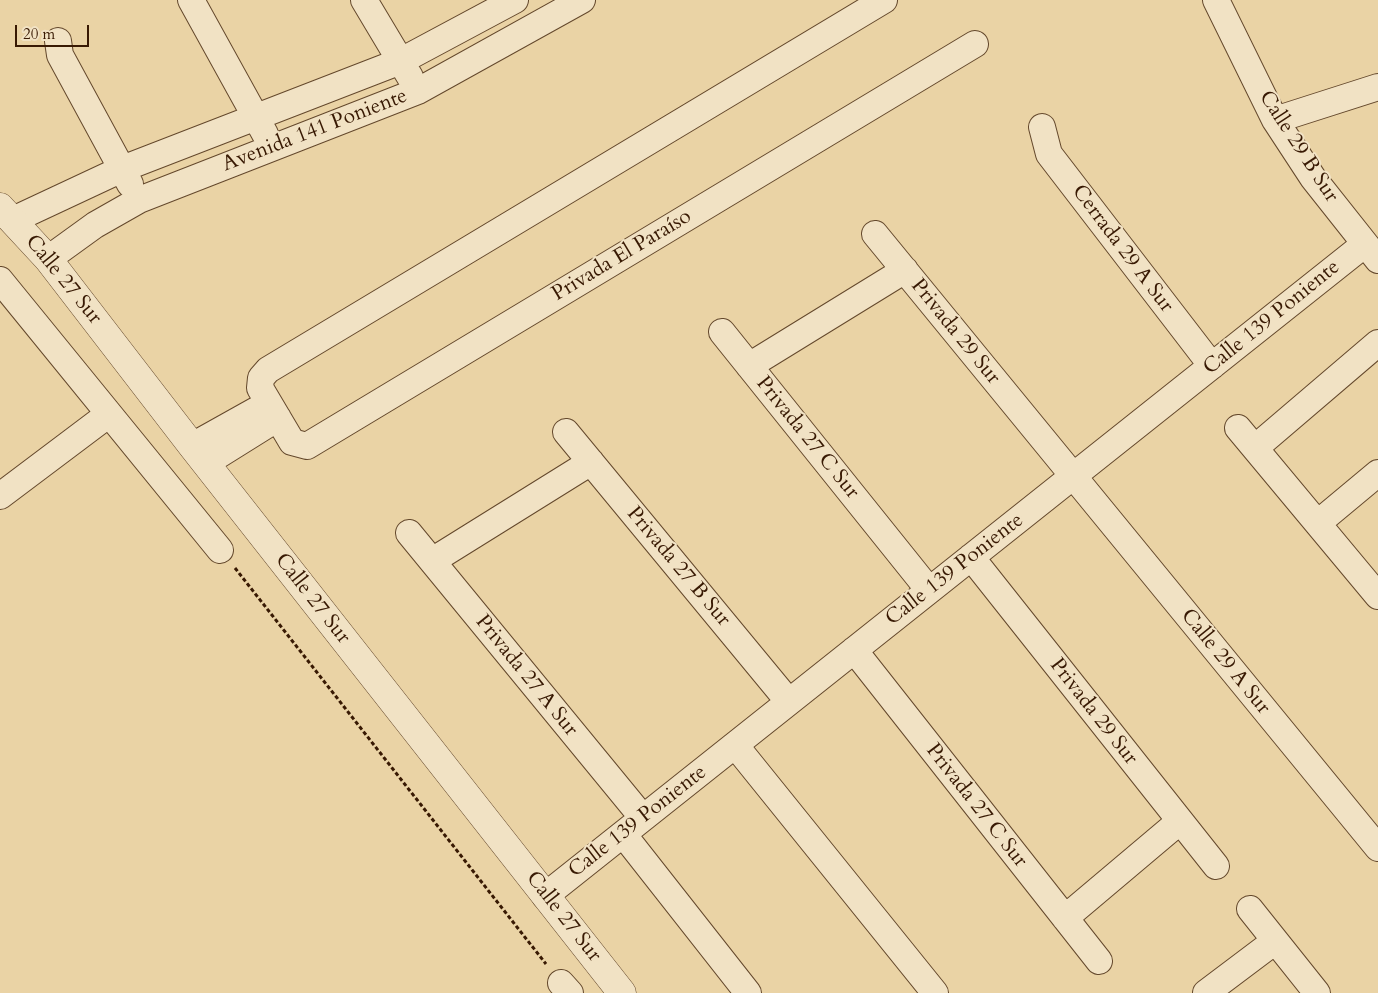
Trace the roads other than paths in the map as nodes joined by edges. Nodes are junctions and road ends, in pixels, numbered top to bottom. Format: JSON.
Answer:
{"nodes":[{"id":1,"x":191,"y":0,"type":"edge"},
{"id":2,"x":364,"y":0,"type":"edge"},
{"id":3,"x":515,"y":0,"type":"edge"},
{"id":4,"x":530,"y":0,"type":"edge"},
{"id":5,"x":582,"y":0,"type":"edge"},
{"id":6,"x":884,"y":0,"type":"edge"},
{"id":7,"x":1216,"y":0,"type":"edge"},
{"id":8,"x":544,"y":22,"type":"junction"},
{"id":9,"x":58,"y":41,"type":"dead end"},
{"id":10,"x":976,"y":44,"type":"dead end"},
{"id":11,"x":400,"y":61,"type":"junction"},
{"id":12,"x":1378,"y":87,"type":"edge"},
{"id":13,"x":418,"y":91,"type":"junction"},
{"id":14,"x":256,"y":119,"type":"junction"},
{"id":15,"x":1275,"y":120,"type":"junction"},
{"id":16,"x":1042,"y":127,"type":"dead end"},
{"id":17,"x":272,"y":148,"type":"junction"},
{"id":18,"x":122,"y":169,"type":"junction"},
{"id":19,"x":138,"y":200,"type":"junction"},
{"id":20,"x":7,"y":214,"type":"edge"},
{"id":21,"x":875,"y":234,"type":"dead end"},
{"id":22,"x":1371,"y":252,"type":"edge"},
{"id":23,"x":48,"y":259,"type":"junction"},
{"id":24,"x":905,"y":270,"type":"junction"},
{"id":25,"x":0,"y":280,"type":"edge"},
{"id":26,"x":722,"y":332,"type":"dead end"},
{"id":27,"x":1378,"y":343,"type":"edge"},
{"id":28,"x":749,"y":366,"type":"junction"},
{"id":29,"x":1212,"y":366,"type":"junction"},
{"id":30,"x":273,"y":410,"type":"junction"},
{"id":31,"x":109,"y":414,"type":"junction"},
{"id":32,"x":1238,"y":428,"type":"dead end"},
{"id":33,"x":566,"y":432,"type":"dead end"},
{"id":34,"x":1255,"y":448,"type":"junction"},
{"id":35,"x":199,"y":455,"type":"junction"},
{"id":36,"x":591,"y":462,"type":"junction"},
{"id":37,"x":1378,"y":473,"type":"edge"},
{"id":38,"x":1073,"y":477,"type":"junction"},
{"id":39,"x":0,"y":496,"type":"edge"},
{"id":40,"x":1318,"y":523,"type":"junction"},
{"id":41,"x":410,"y":533,"type":"dead end"},
{"id":42,"x":220,"y":550,"type":"road end"},
{"id":43,"x":971,"y":557,"type":"junction"},
{"id":44,"x":432,"y":561,"type":"junction"},
{"id":45,"x":929,"y":590,"type":"junction"},
{"id":46,"x":1378,"y":596,"type":"edge"},
{"id":47,"x":854,"y":650,"type":"junction"},
{"id":48,"x":789,"y":702,"type":"junction"},
{"id":49,"x":735,"y":745,"type":"junction"},
{"id":50,"x":643,"y":818,"type":"junction"},
{"id":51,"x":1180,"y":821,"type":"junction"},
{"id":52,"x":622,"y":834,"type":"junction"},
{"id":53,"x":1378,"y":848,"type":"edge"},
{"id":54,"x":1216,"y":866,"type":"dead end"},
{"id":55,"x":545,"y":896,"type":"junction"},
{"id":56,"x":1250,"y":908,"type":"dead end"},
{"id":57,"x":1065,"y":918,"type":"junction"},
{"id":58,"x":1275,"y":941,"type":"junction"},
{"id":59,"x":1099,"y":961,"type":"dead end"},
{"id":60,"x":622,"y":993,"type":"edge"},
{"id":61,"x":748,"y":993,"type":"edge"},
{"id":62,"x":935,"y":993,"type":"edge"},
{"id":63,"x":1206,"y":993,"type":"edge"},
{"id":64,"x":1317,"y":993,"type":"edge"}],
"edges":[{"from":1,"to":14,"type":"street"},
{"from":2,"to":11,"type":"street"},
{"from":3,"to":11,"type":"street","name":"Avenida 141 Poniente"},
{"from":4,"to":8,"type":"street"},
{"from":5,"to":8,"type":"street","name":"Avenida 141 Poniente"},
{"from":6,"to":30,"type":"street","name":"Privada El Paraíso"},
{"from":7,"to":15,"type":"street","name":"Calle 29 B Sur"},
{"from":8,"to":13,"type":"street","name":"Avenida 141 Poniente"},
{"from":9,"to":18,"type":"street"},
{"from":10,"to":30,"type":"street","name":"Privada El Paraíso"},
{"from":11,"to":13,"type":"street"},
{"from":11,"to":14,"type":"street","name":"Avenida 141 Poniente"},
{"from":12,"to":15,"type":"street"},
{"from":13,"to":17,"type":"street","name":"Avenida 141 Poniente"},
{"from":14,"to":17,"type":"street"},
{"from":14,"to":18,"type":"street","name":"Avenida 141 Poniente"},
{"from":15,"to":22,"type":"street","name":"Calle 29 B Sur"},
{"from":16,"to":29,"type":"street","name":"Cerrada 29 A Sur"},
{"from":17,"to":19,"type":"street","name":"Avenida 141 Poniente"},
{"from":18,"to":19,"type":"street"},
{"from":18,"to":20,"type":"street","name":"Avenida 141 Poniente"},
{"from":19,"to":23,"type":"street","name":"Avenida 141 Poniente"},
{"from":20,"to":23,"type":"street","name":"Calle 27 Sur"},
{"from":21,"to":24,"type":"street","name":"Privada 29 Sur"},
{"from":22,"to":29,"type":"street","name":"Calle 139 Poniente"},
{"from":23,"to":35,"type":"street","name":"Calle 27 Sur"},
{"from":24,"to":28,"type":"street"},
{"from":24,"to":38,"type":"street","name":"Privada 29 Sur"},
{"from":25,"to":31,"type":"street"},
{"from":26,"to":28,"type":"street","name":"Privada 27 C Sur"},
{"from":27,"to":34,"type":"street"},
{"from":28,"to":45,"type":"street","name":"Privada 27 C Sur"},
{"from":29,"to":38,"type":"street","name":"Calle 139 Poniente"},
{"from":30,"to":35,"type":"street"},
{"from":31,"to":39,"type":"street"},
{"from":31,"to":42,"type":"street"},
{"from":32,"to":34,"type":"street"},
{"from":33,"to":36,"type":"street","name":"Privada 27 B Sur"},
{"from":34,"to":40,"type":"street"},
{"from":35,"to":55,"type":"street","name":"Calle 27 Sur"},
{"from":36,"to":44,"type":"street"},
{"from":36,"to":48,"type":"street","name":"Privada 27 B Sur"},
{"from":37,"to":40,"type":"street"},
{"from":38,"to":43,"type":"street","name":"Calle 139 Poniente"},
{"from":38,"to":53,"type":"street","name":"Calle 29 A Sur"},
{"from":40,"to":46,"type":"street"},
{"from":41,"to":44,"type":"street","name":"Privada 27 A Sur"},
{"from":43,"to":45,"type":"street","name":"Calle 139 Poniente"},
{"from":43,"to":51,"type":"street","name":"Privada 29 Sur"},
{"from":44,"to":50,"type":"street","name":"Privada 27 A Sur"},
{"from":45,"to":47,"type":"street","name":"Calle 139 Poniente"},
{"from":47,"to":48,"type":"street","name":"Calle 139 Poniente"},
{"from":47,"to":57,"type":"street","name":"Privada 27 C Sur"},
{"from":48,"to":49,"type":"street","name":"Calle 139 Poniente"},
{"from":49,"to":50,"type":"street","name":"Calle 139 Poniente"},
{"from":49,"to":62,"type":"street"},
{"from":50,"to":52,"type":"street","name":"Calle 139 Poniente"},
{"from":51,"to":54,"type":"street","name":"Privada 29 Sur"},
{"from":51,"to":57,"type":"street"},
{"from":52,"to":55,"type":"street","name":"Calle 139 Poniente"},
{"from":52,"to":61,"type":"street"},
{"from":55,"to":60,"type":"street","name":"Calle 27 Sur"},
{"from":56,"to":58,"type":"street"},
{"from":57,"to":59,"type":"street","name":"Privada 27 C Sur"},
{"from":58,"to":63,"type":"street"},
{"from":58,"to":64,"type":"street"}]}
